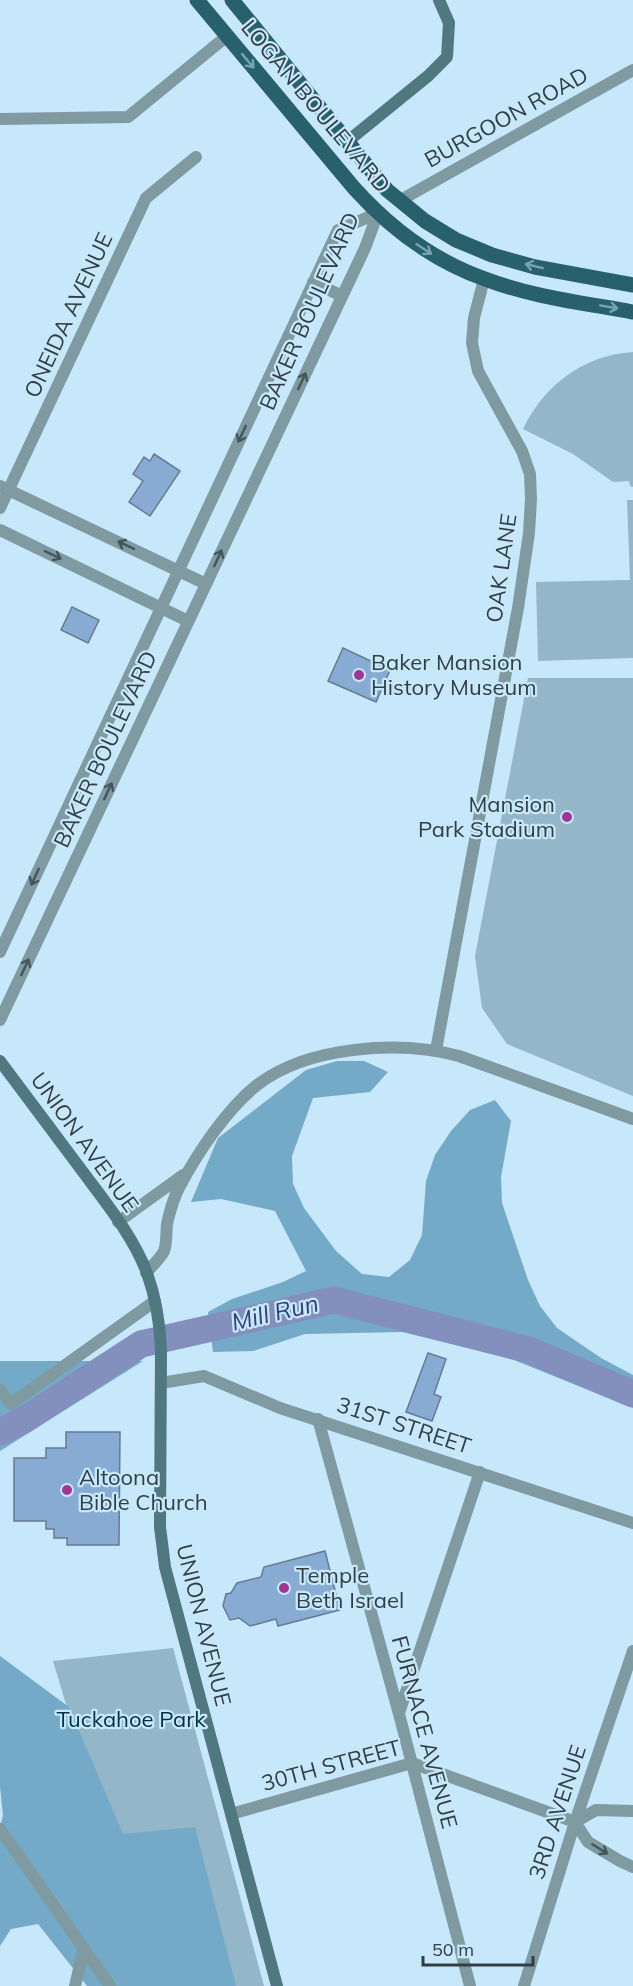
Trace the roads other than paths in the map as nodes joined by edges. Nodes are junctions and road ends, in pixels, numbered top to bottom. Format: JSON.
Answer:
{"nodes":[{"id":1,"x":197,"y":0,"type":"edge"},
{"id":2,"x":232,"y":0,"type":"edge"},
{"id":3,"x":439,"y":0,"type":"edge"},
{"id":4,"x":227,"y":36,"type":"junction"},
{"id":5,"x":633,"y":70,"type":"edge"},
{"id":6,"x":0,"y":119,"type":"edge"},
{"id":7,"x":348,"y":141,"type":"junction"},
{"id":8,"x":196,"y":157,"type":"dead end"},
{"id":9,"x":399,"y":201,"type":"junction"},
{"id":10,"x":378,"y":213,"type":"junction"},
{"id":11,"x":484,"y":279,"type":"junction"},
{"id":12,"x":313,"y":282,"type":"junction"},
{"id":13,"x":633,"y":285,"type":"edge"},
{"id":14,"x":342,"y":296,"type":"junction"},
{"id":15,"x":633,"y":312,"type":"edge"},
{"id":16,"x":4,"y":488,"type":"edge"},
{"id":17,"x":0,"y":508,"type":"edge"},
{"id":18,"x":0,"y":530,"type":"edge"},
{"id":19,"x":179,"y":570,"type":"junction"},
{"id":20,"x":206,"y":584,"type":"junction"},
{"id":21,"x":161,"y":607,"type":"junction"},
{"id":22,"x":188,"y":621,"type":"junction"},
{"id":23,"x":0,"y":952,"type":"edge"},
{"id":24,"x":0,"y":1020,"type":"edge"},
{"id":25,"x":436,"y":1050,"type":"junction"},
{"id":26,"x":0,"y":1061,"type":"edge"},
{"id":27,"x":633,"y":1119,"type":"edge"},
{"id":28,"x":188,"y":1172,"type":"junction"},
{"id":29,"x":118,"y":1222,"type":"junction"},
{"id":30,"x":146,"y":1273,"type":"junction"},
{"id":31,"x":155,"y":1301,"type":"junction"},
{"id":32,"x":161,"y":1383,"type":"junction"},
{"id":33,"x":0,"y":1390,"type":"edge"},
{"id":34,"x":318,"y":1419,"type":"junction"},
{"id":35,"x":480,"y":1472,"type":"junction"},
{"id":36,"x":633,"y":1522,"type":"edge"},
{"id":37,"x":633,"y":1652,"type":"edge"},
{"id":38,"x":399,"y":1714,"type":"junction"},
{"id":39,"x":412,"y":1763,"type":"junction"},
{"id":40,"x":633,"y":1811,"type":"edge"},
{"id":41,"x":231,"y":1814,"type":"junction"},
{"id":42,"x":575,"y":1822,"type":"junction"},
{"id":43,"x":0,"y":1829,"type":"edge"},
{"id":44,"x":633,"y":1867,"type":"edge"},
{"id":45,"x":84,"y":1947,"type":"junction"},
{"id":46,"x":75,"y":1986,"type":"edge"},
{"id":47,"x":110,"y":1986,"type":"edge"},
{"id":48,"x":277,"y":1986,"type":"edge"},
{"id":49,"x":470,"y":1986,"type":"edge"},
{"id":50,"x":524,"y":1986,"type":"edge"}],
"edges":[{"from":1,"to":4,"type":"main road","name":"LOGAN BOULEVARD"},
{"from":2,"to":7,"type":"main road","name":"LOGAN BOULEVARD"},
{"from":3,"to":7,"type":"main road"},
{"from":4,"to":6,"type":"street"},
{"from":4,"to":10,"type":"main road","name":"LOGAN BOULEVARD","one_way":true},
{"from":5,"to":9,"type":"street","name":"BURGOON ROAD"},
{"from":7,"to":9,"type":"main road","name":"LOGAN BOULEVARD"},
{"from":8,"to":16,"type":"street","name":"ONEIDA AVENUE"},
{"from":9,"to":10,"type":"main road"},
{"from":13,"to":9,"type":"main road","name":"LOGAN BOULEVARD","one_way":true},
{"from":10,"to":11,"type":"main road","name":"LOGAN BOULEVARD","one_way":true},
{"from":10,"to":12,"type":"street","name":"BAKER BOULEVARD"},
{"from":10,"to":14,"type":"street","name":"BAKER BOULEVARD"},
{"from":11,"to":15,"type":"main road","name":"LOGAN BOULEVARD","one_way":true},
{"from":11,"to":25,"type":"street","name":"OAK LANE"},
{"from":12,"to":14,"type":"street"},
{"from":12,"to":19,"type":"street","name":"BAKER BOULEVARD","one_way":true},
{"from":20,"to":14,"type":"street","name":"BAKER BOULEVARD","one_way":true},
{"from":16,"to":17,"type":"street","name":"ONEIDA AVENUE"},
{"from":19,"to":16,"type":"street","one_way":true},
{"from":18,"to":21,"type":"street","one_way":true},
{"from":19,"to":20,"type":"street"},
{"from":19,"to":21,"type":"street","name":"BAKER BOULEVARD"},
{"from":20,"to":22,"type":"street","name":"BAKER BOULEVARD"},
{"from":21,"to":22,"type":"street"},
{"from":21,"to":23,"type":"street","name":"BAKER BOULEVARD","one_way":true},
{"from":24,"to":22,"type":"street","name":"BAKER BOULEVARD","one_way":true},
{"from":25,"to":27,"type":"street"},
{"from":25,"to":28,"type":"street"},
{"from":26,"to":29,"type":"main road","name":"UNION AVENUE"},
{"from":28,"to":29,"type":"street"},
{"from":28,"to":30,"type":"street"},
{"from":29,"to":30,"type":"main road","name":"UNION AVENUE"},
{"from":30,"to":31,"type":"main road","name":"UNION AVENUE"},
{"from":31,"to":32,"type":"main road","name":"UNION AVENUE"},
{"from":31,"to":33,"type":"street"},
{"from":32,"to":34,"type":"street","name":"31ST STREET"},
{"from":32,"to":41,"type":"main road","name":"UNION AVENUE"},
{"from":34,"to":35,"type":"street","name":"31ST STREET"},
{"from":34,"to":38,"type":"street","name":"FURNACE AVENUE"},
{"from":35,"to":36,"type":"street","name":"31ST STREET"},
{"from":35,"to":38,"type":"street"},
{"from":37,"to":42,"type":"street","name":"3RD AVENUE"},
{"from":38,"to":39,"type":"street","name":"FURNACE AVENUE"},
{"from":39,"to":41,"type":"street","name":"30TH STREET"},
{"from":39,"to":42,"type":"street","name":"30TH STREET"},
{"from":39,"to":49,"type":"street","name":"FURNACE AVENUE"},
{"from":40,"to":42,"type":"street"},
{"from":41,"to":48,"type":"main road","name":"UNION AVENUE"},
{"from":42,"to":44,"type":"street","one_way":true},
{"from":42,"to":50,"type":"street","name":"3RD AVENUE"},
{"from":43,"to":45,"type":"street"},
{"from":45,"to":46,"type":"street"},
{"from":45,"to":47,"type":"street"}]}
